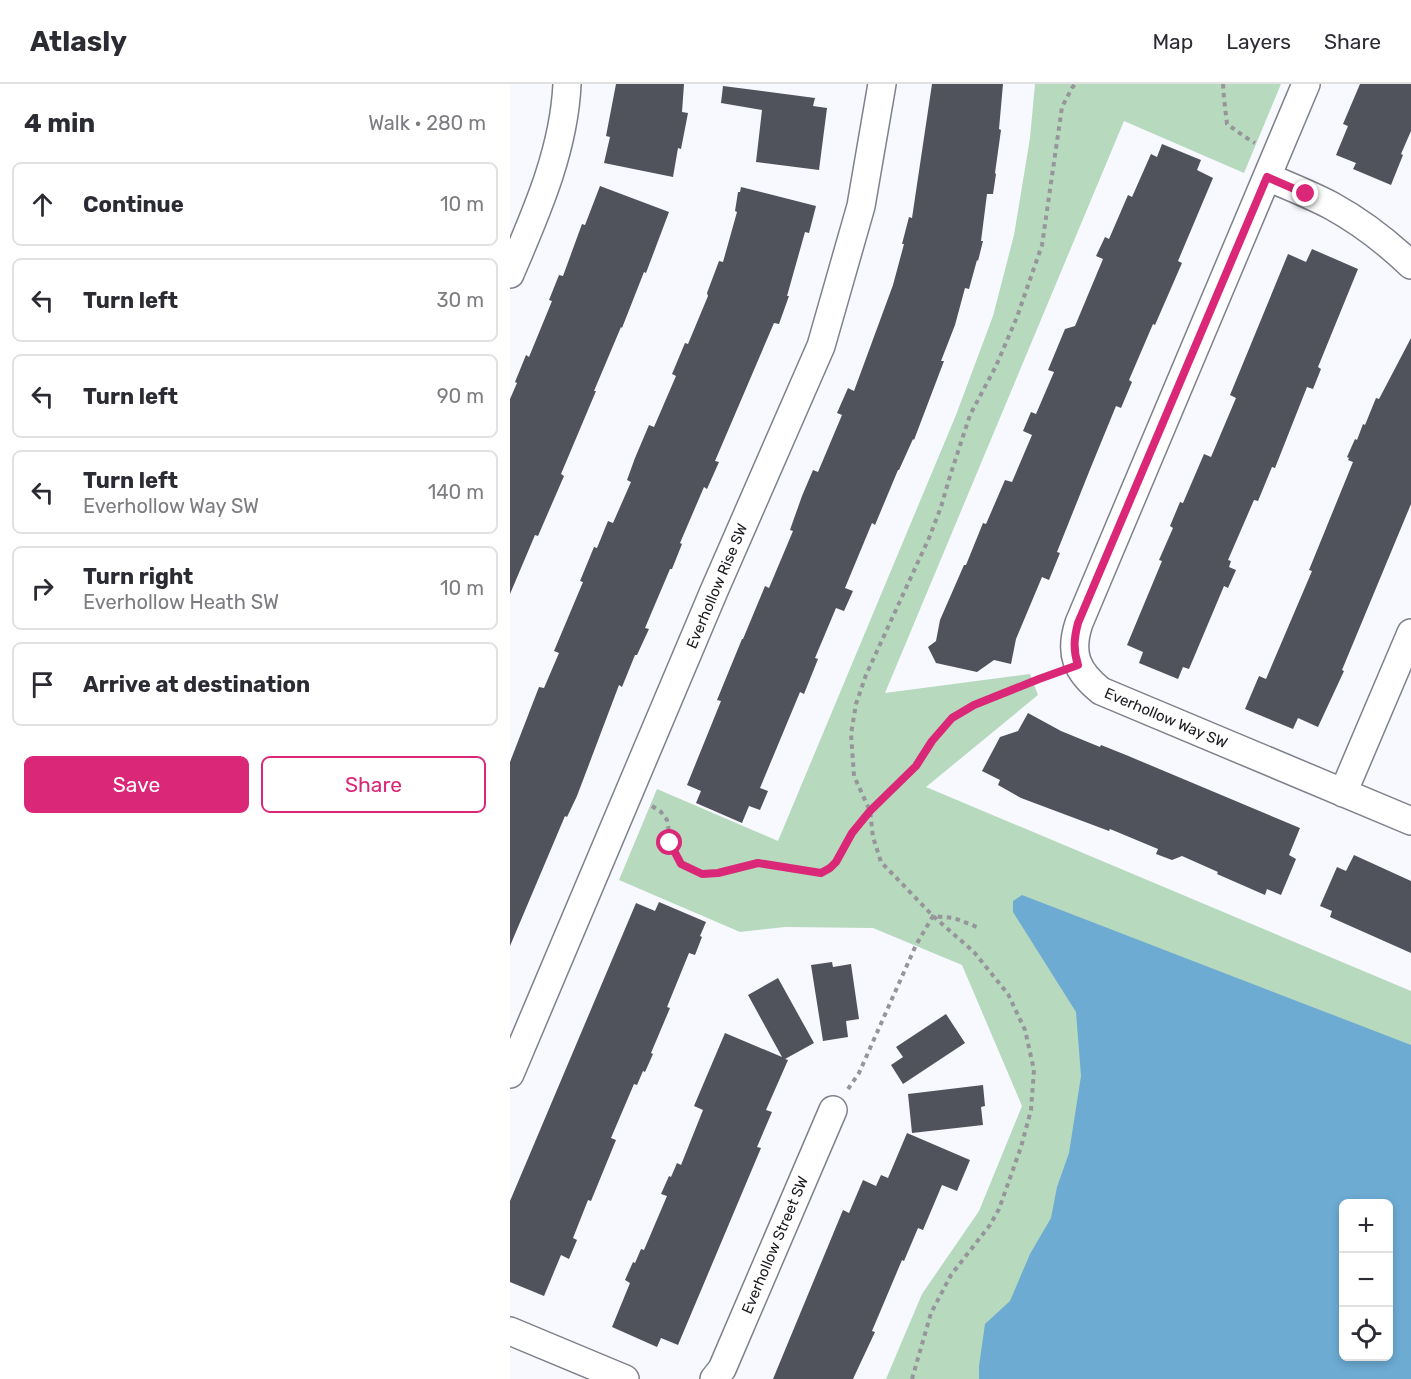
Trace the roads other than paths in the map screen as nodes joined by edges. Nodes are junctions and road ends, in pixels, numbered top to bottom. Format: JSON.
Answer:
{"nodes":[{"id":1,"x":567,"y":84,"type":"edge"},
{"id":2,"x":882,"y":84,"type":"edge"},
{"id":3,"x":1306,"y":84,"type":"edge"},
{"id":4,"x":1267,"y":177,"type":"junction"},
{"id":5,"x":1411,"y":265,"type":"edge"},
{"id":6,"x":510,"y":274,"type":"edge"},
{"id":7,"x":1411,"y":633,"type":"edge"},
{"id":8,"x":1343,"y":793,"type":"junction"},
{"id":9,"x":1411,"y":821,"type":"edge"},
{"id":10,"x":510,"y":1074,"type":"edge"},
{"id":11,"x":833,"y":1110,"type":"road end"},
{"id":12,"x":510,"y":1331,"type":"edge"},
{"id":13,"x":625,"y":1379,"type":"edge"},
{"id":14,"x":714,"y":1379,"type":"edge"}],
"edges":[{"from":1,"to":6,"type":"street"},
{"from":2,"to":10,"type":"street","name":"Everhollow Rise SW"},
{"from":3,"to":4,"type":"street"},
{"from":4,"to":5,"type":"street"},
{"from":4,"to":8,"type":"street","name":"Everhollow Way SW"},
{"from":7,"to":8,"type":"street"},
{"from":8,"to":9,"type":"street","name":"Everhollow Way SW"},
{"from":11,"to":14,"type":"street","name":"Everhollow Street SW"},
{"from":12,"to":13,"type":"street"}]}
